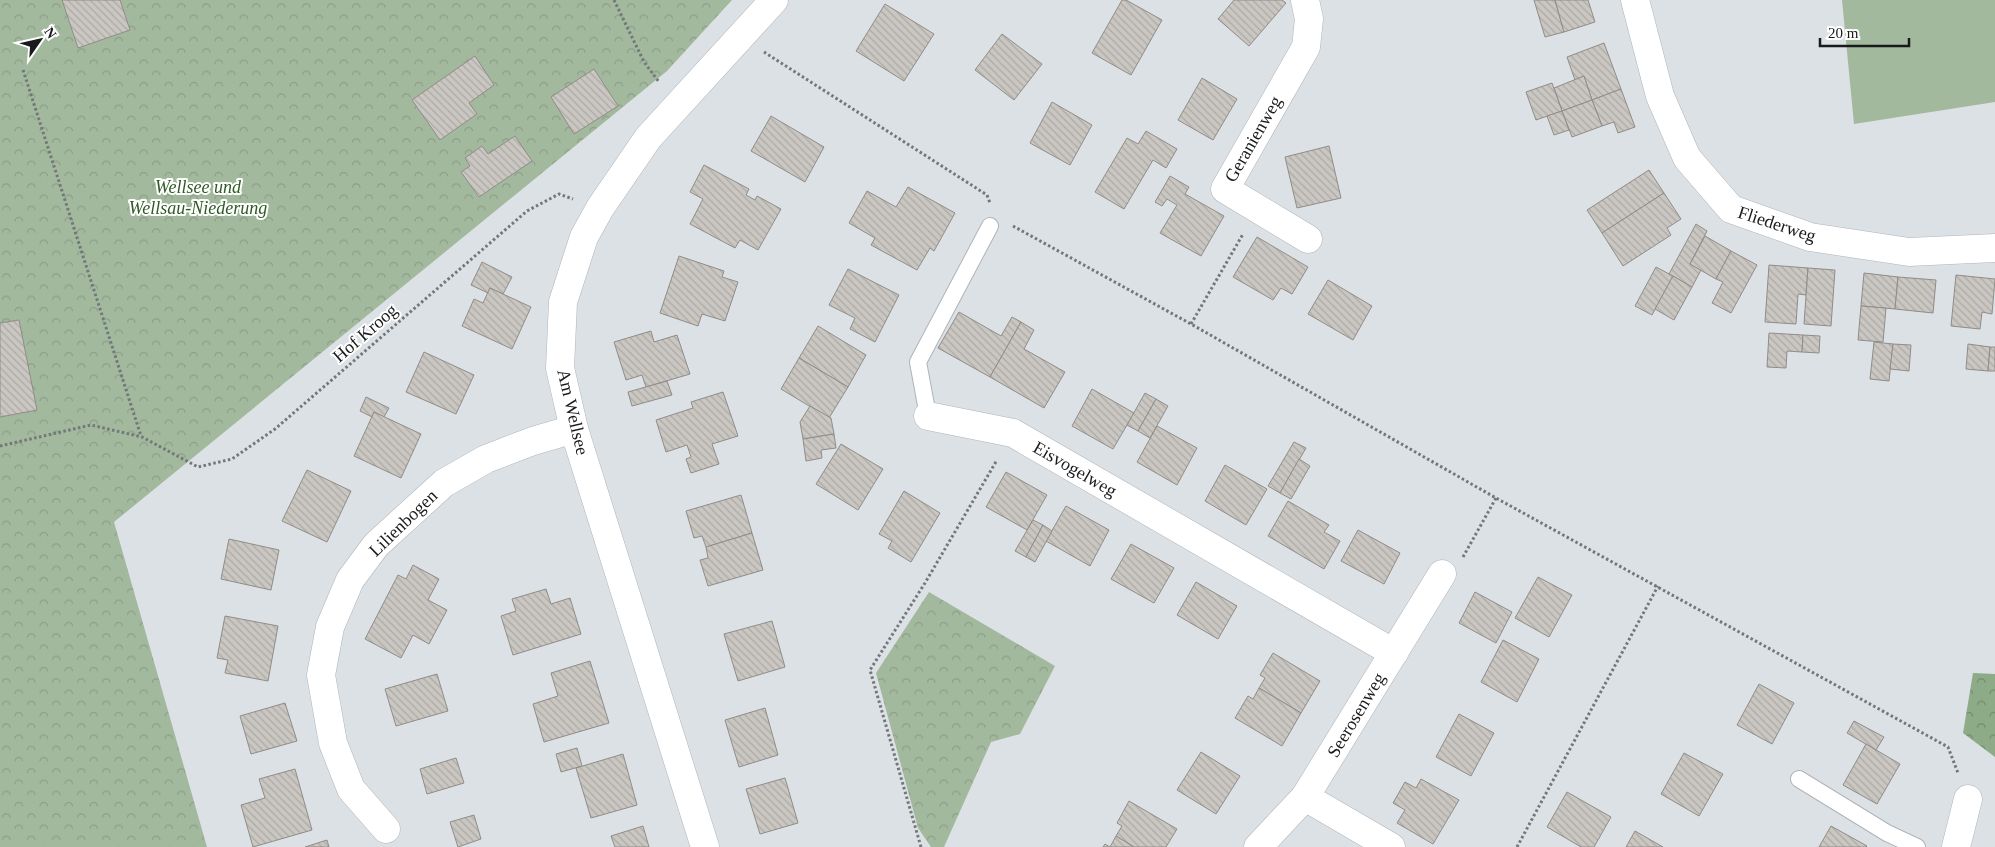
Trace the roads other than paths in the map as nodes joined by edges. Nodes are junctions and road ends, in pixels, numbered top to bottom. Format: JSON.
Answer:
{"nodes":[{"id":1,"x":774,"y":0,"type":"edge"},
{"id":2,"x":1305,"y":0,"type":"edge"},
{"id":3,"x":1635,"y":0,"type":"edge"},
{"id":4,"x":990,"y":226,"type":"dead end"},
{"id":5,"x":1308,"y":238,"type":"dead end"},
{"id":6,"x":1995,"y":248,"type":"edge"},
{"id":7,"x":928,"y":416,"type":"joint"},
{"id":8,"x":574,"y":429,"type":"junction"},
{"id":9,"x":1442,"y":574,"type":"road end"},
{"id":10,"x":1394,"y":653,"type":"junction"},
{"id":11,"x":1799,"y":779,"type":"dead end"},
{"id":12,"x":1305,"y":797,"type":"junction"},
{"id":13,"x":1968,"y":799,"type":"road end"},
{"id":14,"x":386,"y":829,"type":"dead end"},
{"id":15,"x":705,"y":847,"type":"edge"},
{"id":16,"x":1258,"y":847,"type":"edge"},
{"id":17,"x":1391,"y":847,"type":"edge"},
{"id":18,"x":1918,"y":847,"type":"edge"},
{"id":19,"x":1956,"y":847,"type":"edge"}],
"edges":[{"from":1,"to":8,"type":"street","name":"Am Wellsee"},
{"from":2,"to":5,"type":"street","name":"Geranienweg"},
{"from":3,"to":6,"type":"street","name":"Fliederweg"},
{"from":4,"to":7,"type":"lane","name":"Eisvogelweg"},
{"from":7,"to":10,"type":"street","name":"Eisvogelweg"},
{"from":8,"to":14,"type":"street","name":"Lilienbogen"},
{"from":8,"to":15,"type":"street","name":"Am Wellsee"},
{"from":9,"to":10,"type":"street","name":"Seerosenweg"},
{"from":10,"to":12,"type":"street","name":"Seerosenweg"},
{"from":11,"to":18,"type":"lane"},
{"from":12,"to":16,"type":"street","name":"Seerosenweg"},
{"from":12,"to":17,"type":"street"},
{"from":13,"to":19,"type":"street"}]}
